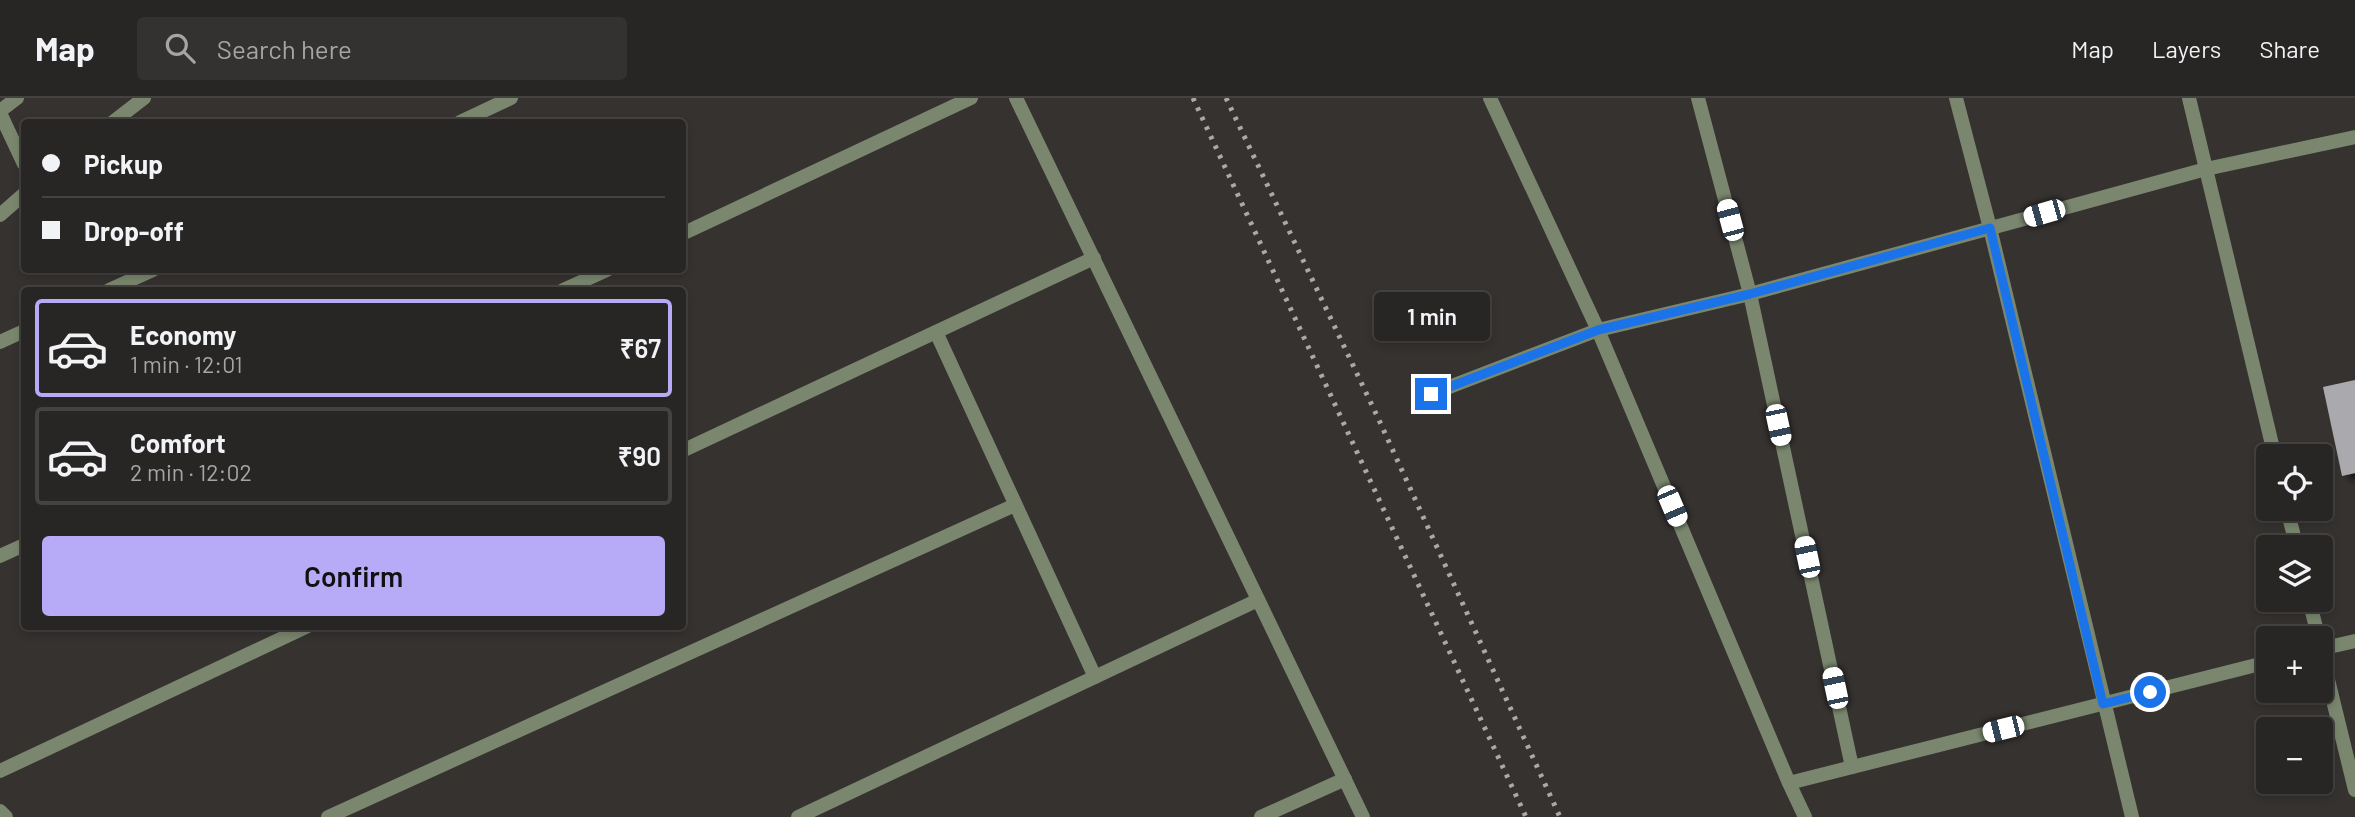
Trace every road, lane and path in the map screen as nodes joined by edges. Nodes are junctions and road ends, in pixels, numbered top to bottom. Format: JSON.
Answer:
{"nodes":[{"id":1,"x":17,"y":98,"type":"edge"},
{"id":2,"x":144,"y":98,"type":"edge"},
{"id":3,"x":511,"y":98,"type":"edge"},
{"id":4,"x":971,"y":98,"type":"edge"},
{"id":5,"x":1016,"y":98,"type":"edge"},
{"id":6,"x":1490,"y":98,"type":"edge"},
{"id":7,"x":1698,"y":98,"type":"edge"},
{"id":8,"x":1956,"y":98,"type":"edge"},
{"id":9,"x":2189,"y":98,"type":"edge"},
{"id":10,"x":0,"y":112,"type":"edge"},
{"id":11,"x":117,"y":119,"type":"edge"},
{"id":12,"x":466,"y":119,"type":"edge"},
{"id":13,"x":2355,"y":137,"type":"edge"},
{"id":14,"x":21,"y":158,"type":"edge"},
{"id":15,"x":2206,"y":169,"type":"junction"},
{"id":16,"x":21,"y":197,"type":"edge"},
{"id":17,"x":0,"y":215,"type":"edge"},
{"id":18,"x":1990,"y":228,"type":"junction"},
{"id":19,"x":686,"y":232,"type":"edge"},
{"id":20,"x":1094,"y":258,"type":"junction"},
{"id":21,"x":146,"y":273,"type":"edge"},
{"id":22,"x":600,"y":273,"type":"edge"},
{"id":23,"x":116,"y":287,"type":"edge"},
{"id":24,"x":570,"y":287,"type":"edge"},
{"id":25,"x":1750,"y":294,"type":"junction"},
{"id":26,"x":1598,"y":330,"type":"junction"},
{"id":27,"x":21,"y":332,"type":"edge"},
{"id":28,"x":936,"y":332,"type":"junction"},
{"id":29,"x":0,"y":342,"type":"edge"},
{"id":30,"x":1431,"y":394,"type":"dead end"},
{"id":31,"x":2272,"y":444,"type":"edge"},
{"id":32,"x":686,"y":449,"type":"edge"},
{"id":33,"x":1015,"y":505,"type":"junction"},
{"id":34,"x":21,"y":546,"type":"edge"},
{"id":35,"x":0,"y":556,"type":"edge"},
{"id":36,"x":1258,"y":600,"type":"junction"},
{"id":37,"x":300,"y":630,"type":"edge"},
{"id":38,"x":2355,"y":640,"type":"edge"},
{"id":39,"x":2333,"y":645,"type":"edge"},
{"id":40,"x":2256,"y":665,"type":"edge"},
{"id":41,"x":1095,"y":677,"type":"junction"},
{"id":42,"x":2333,"y":698,"type":"edge"},
{"id":43,"x":2103,"y":704,"type":"junction"},
{"id":44,"x":1852,"y":767,"type":"junction"},
{"id":45,"x":0,"y":771,"type":"edge"},
{"id":46,"x":1345,"y":779,"type":"junction"},
{"id":47,"x":1789,"y":783,"type":"junction"},
{"id":48,"x":2355,"y":790,"type":"edge"},
{"id":49,"x":0,"y":811,"type":"edge"},
{"id":50,"x":6,"y":817,"type":"edge"},
{"id":51,"x":328,"y":817,"type":"edge"},
{"id":52,"x":798,"y":817,"type":"edge"},
{"id":53,"x":1261,"y":817,"type":"edge"},
{"id":54,"x":1363,"y":817,"type":"edge"},
{"id":55,"x":1805,"y":817,"type":"edge"},
{"id":56,"x":2132,"y":817,"type":"edge"}],
"edges":[{"from":1,"to":10,"type":"street"},
{"from":2,"to":11,"type":"street"},
{"from":3,"to":12,"type":"street"},
{"from":4,"to":19,"type":"street"},
{"from":5,"to":20,"type":"street"},
{"from":6,"to":26,"type":"street"},
{"from":7,"to":25,"type":"street"},
{"from":8,"to":18,"type":"street"},
{"from":9,"to":15,"type":"street"},
{"from":10,"to":14,"type":"street"},
{"from":13,"to":15,"type":"street"},
{"from":15,"to":18,"type":"street"},
{"from":15,"to":31,"type":"street"},
{"from":16,"to":17,"type":"street"},
{"from":18,"to":25,"type":"street"},
{"from":18,"to":43,"type":"street"},
{"from":20,"to":28,"type":"street"},
{"from":20,"to":36,"type":"street"},
{"from":21,"to":23,"type":"street"},
{"from":22,"to":24,"type":"street"},
{"from":25,"to":26,"type":"street"},
{"from":25,"to":44,"type":"street"},
{"from":26,"to":30,"type":"street"},
{"from":26,"to":47,"type":"street"},
{"from":27,"to":29,"type":"street"},
{"from":28,"to":32,"type":"street"},
{"from":28,"to":33,"type":"street"},
{"from":33,"to":41,"type":"street"},
{"from":33,"to":51,"type":"street"},
{"from":34,"to":35,"type":"street"},
{"from":36,"to":41,"type":"street"},
{"from":36,"to":46,"type":"street"},
{"from":37,"to":45,"type":"street"},
{"from":38,"to":39,"type":"street"},
{"from":40,"to":43,"type":"street"},
{"from":41,"to":52,"type":"street"},
{"from":42,"to":48,"type":"street"},
{"from":43,"to":44,"type":"street"},
{"from":43,"to":56,"type":"street"},
{"from":44,"to":47,"type":"street"},
{"from":46,"to":53,"type":"street"},
{"from":46,"to":54,"type":"street"},
{"from":47,"to":55,"type":"street"},
{"from":49,"to":50,"type":"street"}]}
